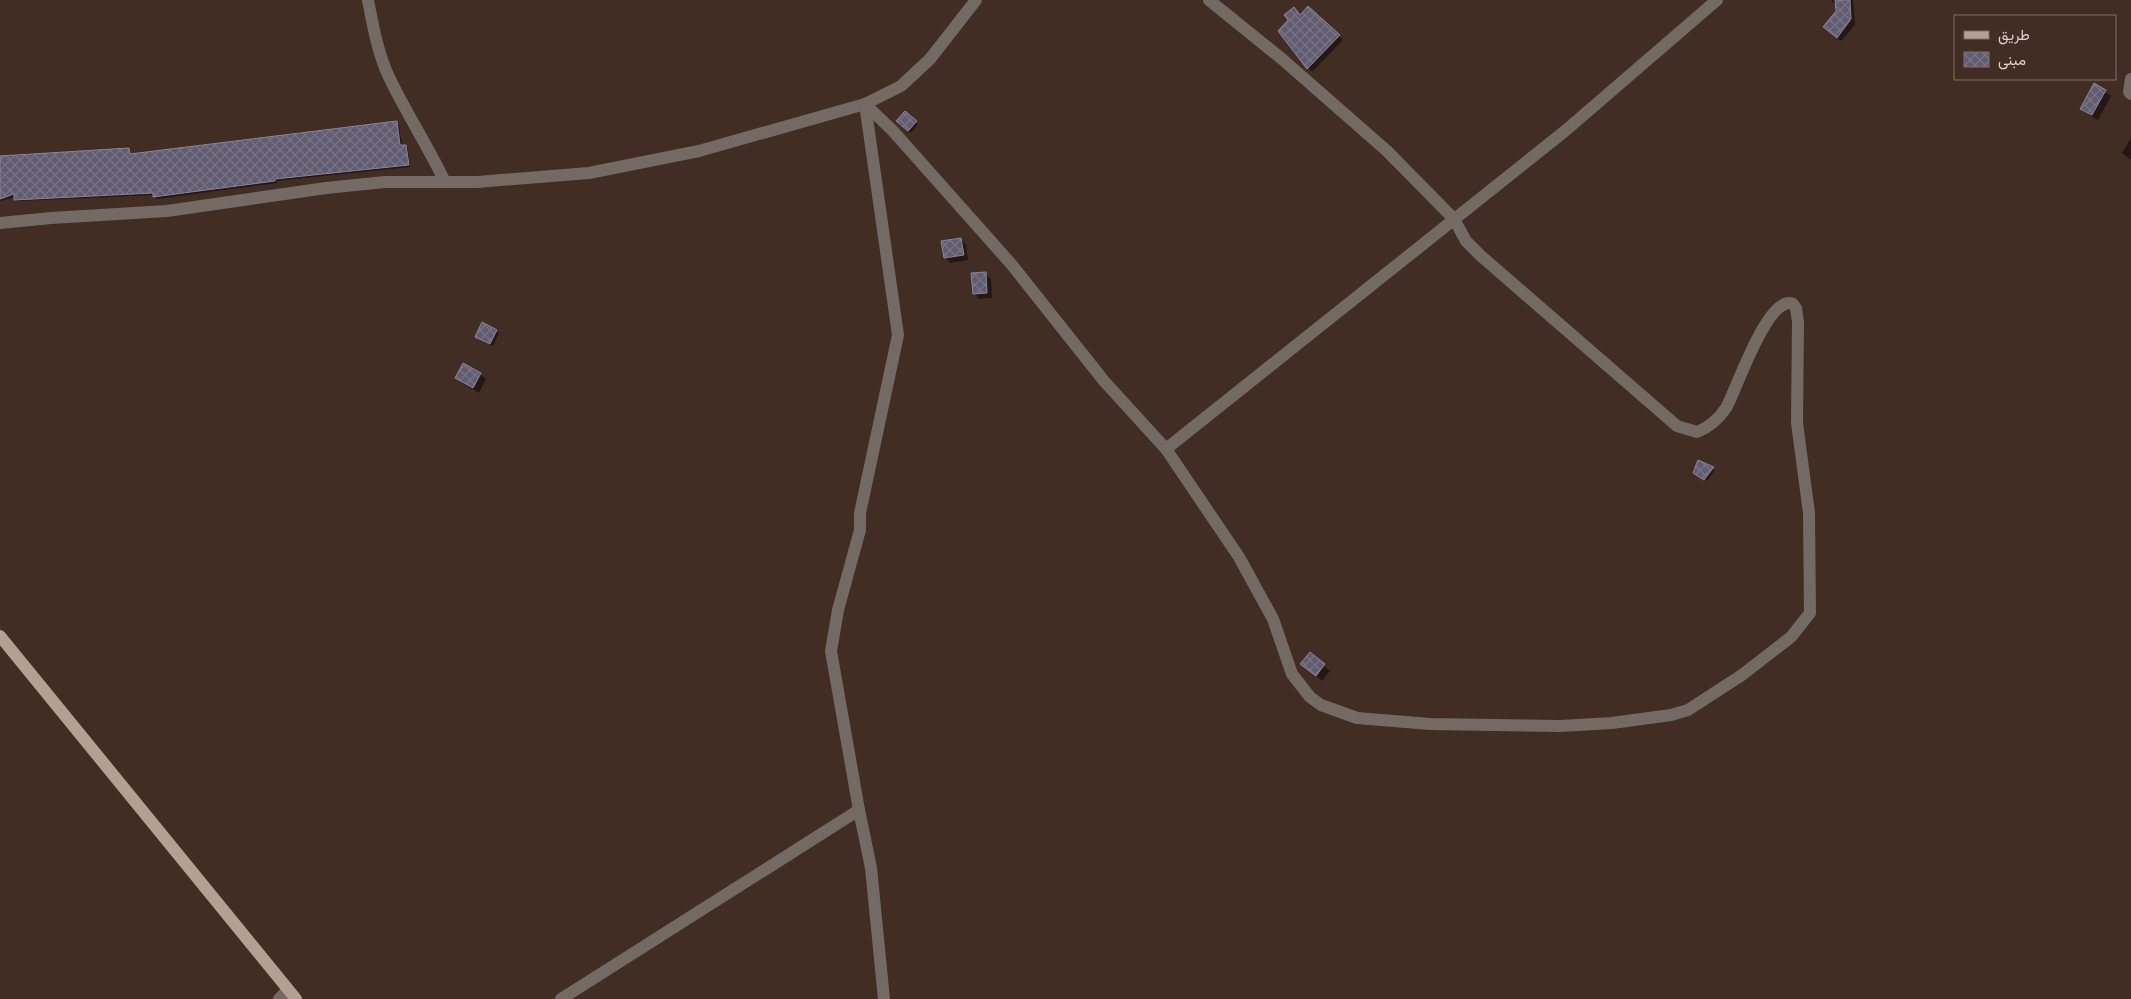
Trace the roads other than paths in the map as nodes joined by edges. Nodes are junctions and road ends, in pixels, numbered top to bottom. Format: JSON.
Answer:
{"nodes":[{"id":1,"x":368,"y":0,"type":"edge"},
{"id":2,"x":976,"y":0,"type":"edge"},
{"id":3,"x":1210,"y":0,"type":"edge"},
{"id":4,"x":1717,"y":0,"type":"edge"},
{"id":5,"x":2131,"y":79,"type":"edge"},
{"id":6,"x":2131,"y":94,"type":"edge"},
{"id":7,"x":865,"y":104,"type":"junction"},
{"id":8,"x":445,"y":182,"type":"junction"},
{"id":9,"x":1454,"y":219,"type":"junction"},
{"id":10,"x":0,"y":223,"type":"edge"},
{"id":11,"x":1166,"y":450,"type":"junction"},
{"id":12,"x":0,"y":636,"type":"edge"},
{"id":13,"x":859,"y":810,"type":"junction"},
{"id":14,"x":288,"y":996,"type":"edge"},
{"id":15,"x":561,"y":999,"type":"edge"},
{"id":16,"x":884,"y":999,"type":"edge"}],
"edges":[{"from":1,"to":8,"type":"street"},
{"from":2,"to":7,"type":"street"},
{"from":3,"to":9,"type":"street"},
{"from":4,"to":9,"type":"street"},
{"from":5,"to":6,"type":"street"},
{"from":7,"to":8,"type":"street"},
{"from":7,"to":11,"type":"street"},
{"from":7,"to":13,"type":"street"},
{"from":8,"to":10,"type":"street"},
{"from":9,"to":11,"type":"street"},
{"from":9,"to":11,"type":"street"},
{"from":12,"to":14,"type":"main road"},
{"from":13,"to":15,"type":"street"},
{"from":13,"to":16,"type":"street"}]}
